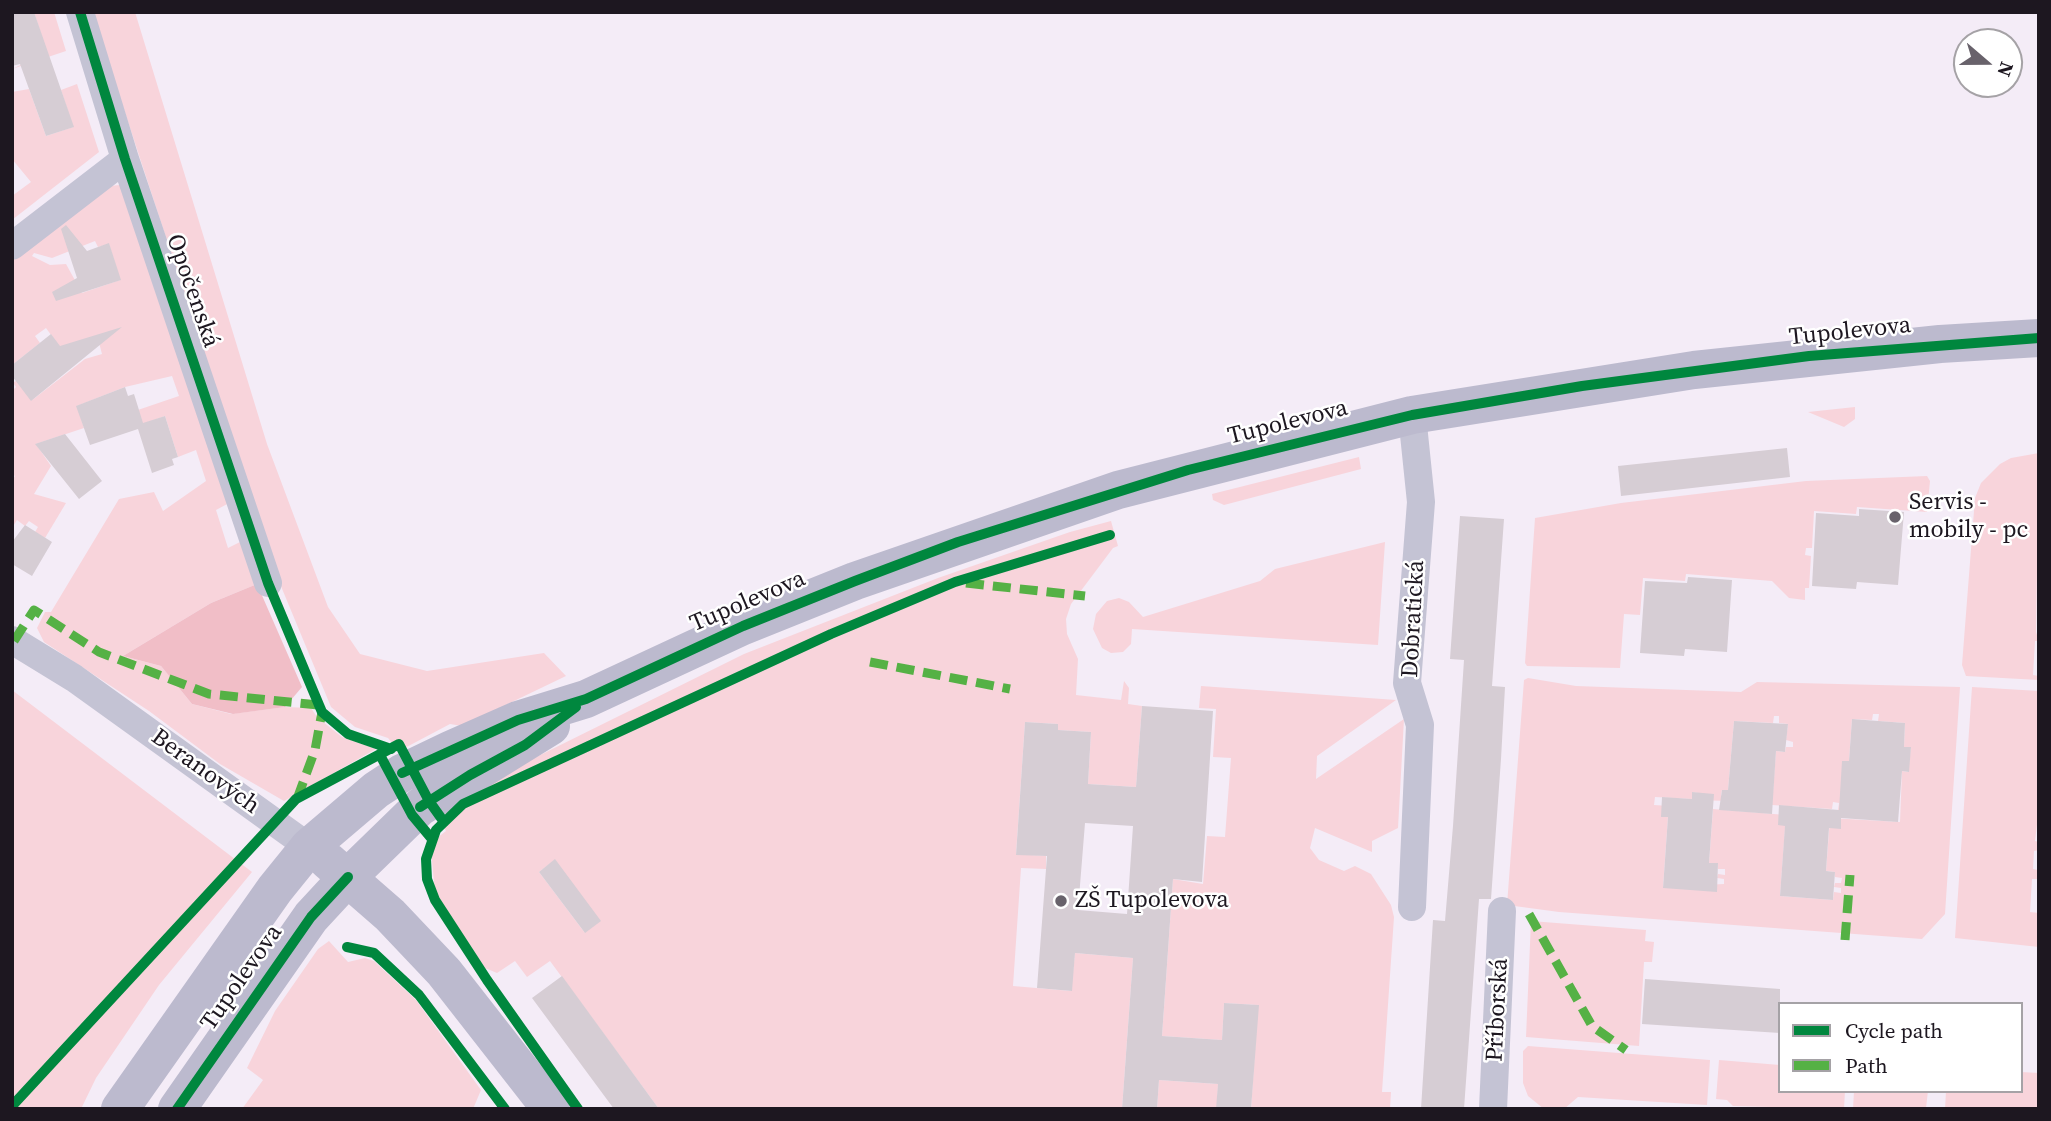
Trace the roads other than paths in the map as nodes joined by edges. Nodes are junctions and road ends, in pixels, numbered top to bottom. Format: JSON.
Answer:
{"nodes":[{"id":1,"x":80,"y":12,"type":"edge"},
{"id":2,"x":125,"y":159,"type":"junction"},
{"id":3,"x":12,"y":246,"type":"edge"},
{"id":4,"x":2039,"y":338,"type":"edge"},
{"id":5,"x":1412,"y":415,"type":"junction"},
{"id":6,"x":268,"y":583,"type":"dead end"},
{"id":7,"x":12,"y":640,"type":"edge"},
{"id":8,"x":586,"y":699,"type":"junction"},
{"id":9,"x":309,"y":847,"type":"junction"},
{"id":10,"x":348,"y":877,"type":"junction"},
{"id":11,"x":1412,"y":907,"type":"dead end"},
{"id":12,"x":1502,"y":911,"type":"dead end"},
{"id":13,"x":120,"y":1109,"type":"edge"},
{"id":14,"x":177,"y":1109,"type":"edge"},
{"id":15,"x":551,"y":1109,"type":"edge"},
{"id":16,"x":1493,"y":1109,"type":"edge"}],
"edges":[{"from":1,"to":2,"type":"street","name":"Opočenská"},
{"from":2,"to":3,"type":"street"},
{"from":2,"to":6,"type":"street","name":"Opočenská"},
{"from":4,"to":5,"type":"main road","name":"Tupolevova"},
{"from":5,"to":8,"type":"main road","name":"Tupolevova"},
{"from":5,"to":11,"type":"street","name":"Dobratická"},
{"from":7,"to":9,"type":"street","name":"Beranových"},
{"from":8,"to":9,"type":"main road","name":"Tupolevova"},
{"from":8,"to":10,"type":"main road","name":"Tupolevova"},
{"from":9,"to":10,"type":"main road","name":"Beranových"},
{"from":9,"to":13,"type":"main road","name":"Tupolevova"},
{"from":10,"to":14,"type":"main road","name":"Tupolevova"},
{"from":10,"to":15,"type":"main road","name":"Beranových"},
{"from":12,"to":16,"type":"street","name":"Příborská"}]}
